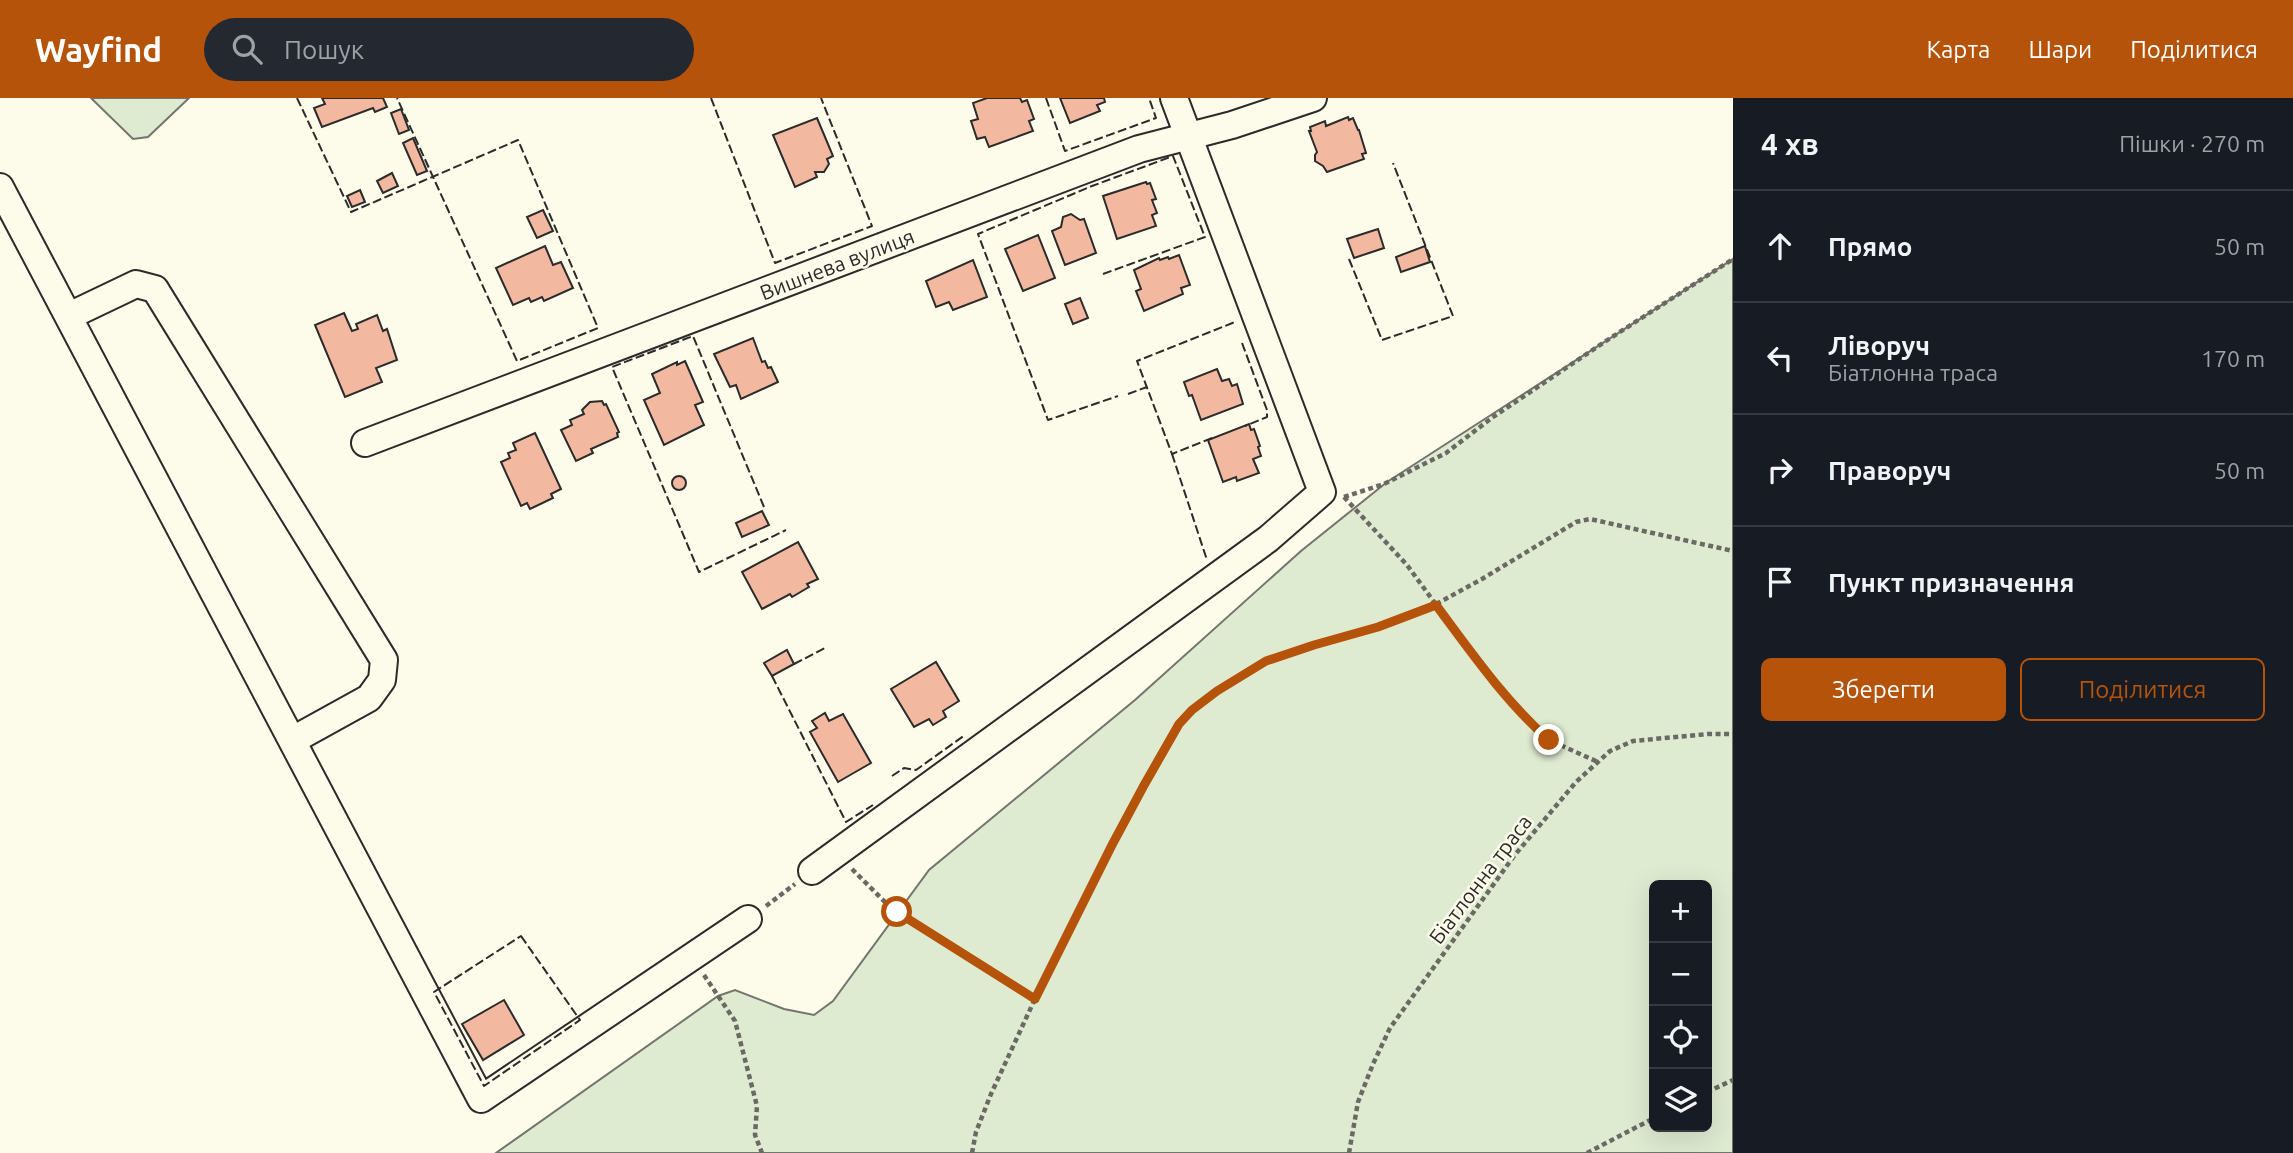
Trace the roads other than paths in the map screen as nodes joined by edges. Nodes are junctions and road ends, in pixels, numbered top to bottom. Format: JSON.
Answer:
{"nodes":[{"id":1,"x":1174,"y":98,"type":"edge"},
{"id":2,"x":1313,"y":98,"type":"edge"},
{"id":3,"x":1188,"y":135,"type":"junction"},
{"id":4,"x":0,"y":187,"type":"edge"},
{"id":5,"x":69,"y":316,"type":"junction"},
{"id":6,"x":365,"y":443,"type":"dead end"},
{"id":7,"x":293,"y":740,"type":"junction"},
{"id":8,"x":812,"y":871,"type":"road end"},
{"id":9,"x":748,"y":919,"type":"road end"}],
"edges":[{"from":1,"to":3,"type":"street"},
{"from":2,"to":3,"type":"street","name":"Вишнева вулиця"},
{"from":3,"to":6,"type":"street","name":"Вишнева вулиця"},
{"from":3,"to":8,"type":"street"},
{"from":4,"to":5,"type":"street"},
{"from":5,"to":7,"type":"street"},
{"from":5,"to":7,"type":"street"},
{"from":7,"to":9,"type":"street"}]}
